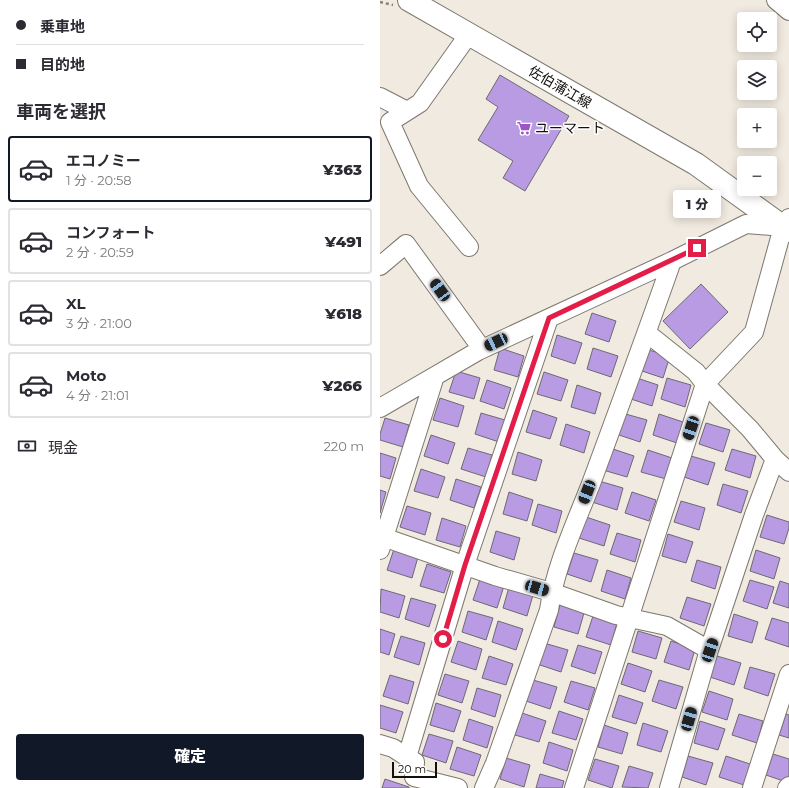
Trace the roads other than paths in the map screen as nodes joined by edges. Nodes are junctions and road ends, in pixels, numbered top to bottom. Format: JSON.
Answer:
{"nodes":[{"id":1,"x":409,"y":0,"type":"edge"},
{"id":2,"x":776,"y":0,"type":"edge"},
{"id":3,"x":789,"y":11,"type":"edge"},
{"id":4,"x":469,"y":34,"type":"junction"},
{"id":5,"x":380,"y":97,"type":"edge"},
{"id":6,"x":407,"y":111,"type":"junction"},
{"id":7,"x":787,"y":225,"type":"edge"},
{"id":8,"x":469,"y":247,"type":"dead end"},
{"id":9,"x":672,"y":261,"type":"junction"},
{"id":10,"x":380,"y":266,"type":"edge"},
{"id":11,"x":549,"y":318,"type":"junction"},
{"id":12,"x":647,"y":333,"type":"junction"},
{"id":13,"x":482,"y":349,"type":"junction"},
{"id":14,"x":435,"y":376,"type":"junction"},
{"id":15,"x":705,"y":384,"type":"junction"},
{"id":16,"x":382,"y":403,"type":"edge"},
{"id":17,"x":775,"y":459,"type":"junction"},
{"id":18,"x":789,"y":472,"type":"edge"},
{"id":19,"x":381,"y":541,"type":"edge"},
{"id":20,"x":465,"y":565,"type":"junction"},
{"id":21,"x":551,"y":592,"type":"junction"},
{"id":22,"x":628,"y":617,"type":"junction"},
{"id":23,"x":710,"y":650,"type":"junction"},
{"id":24,"x":789,"y":674,"type":"edge"},
{"id":25,"x":380,"y":744,"type":"edge"},
{"id":26,"x":407,"y":757,"type":"junction"},
{"id":27,"x":458,"y":788,"type":"edge"},
{"id":28,"x":484,"y":788,"type":"edge"},
{"id":29,"x":574,"y":788,"type":"edge"},
{"id":30,"x":669,"y":788,"type":"edge"},
{"id":31,"x":752,"y":788,"type":"edge"}],
"edges":[{"from":1,"to":4,"type":"main road","name":"佐伯蒲江線"},
{"from":2,"to":3,"type":"street"},
{"from":4,"to":6,"type":"street"},
{"from":4,"to":7,"type":"main road","name":"佐伯蒲江線"},
{"from":5,"to":6,"type":"street"},
{"from":6,"to":8,"type":"street"},
{"from":7,"to":9,"type":"street"},
{"from":7,"to":15,"type":"street"},
{"from":9,"to":11,"type":"street"},
{"from":9,"to":12,"type":"street"},
{"from":10,"to":13,"type":"street"},
{"from":11,"to":13,"type":"street"},
{"from":11,"to":20,"type":"street"},
{"from":12,"to":15,"type":"street"},
{"from":12,"to":21,"type":"street"},
{"from":13,"to":14,"type":"street"},
{"from":14,"to":16,"type":"street"},
{"from":14,"to":19,"type":"street"},
{"from":15,"to":17,"type":"street"},
{"from":15,"to":22,"type":"street"},
{"from":17,"to":18,"type":"street"},
{"from":17,"to":23,"type":"street"},
{"from":19,"to":20,"type":"street"},
{"from":20,"to":21,"type":"street"},
{"from":20,"to":26,"type":"street"},
{"from":21,"to":22,"type":"street"},
{"from":21,"to":28,"type":"street"},
{"from":22,"to":23,"type":"street"},
{"from":22,"to":29,"type":"street"},
{"from":23,"to":30,"type":"street"},
{"from":24,"to":31,"type":"street"},
{"from":25,"to":26,"type":"street"},
{"from":26,"to":27,"type":"street"}]}
